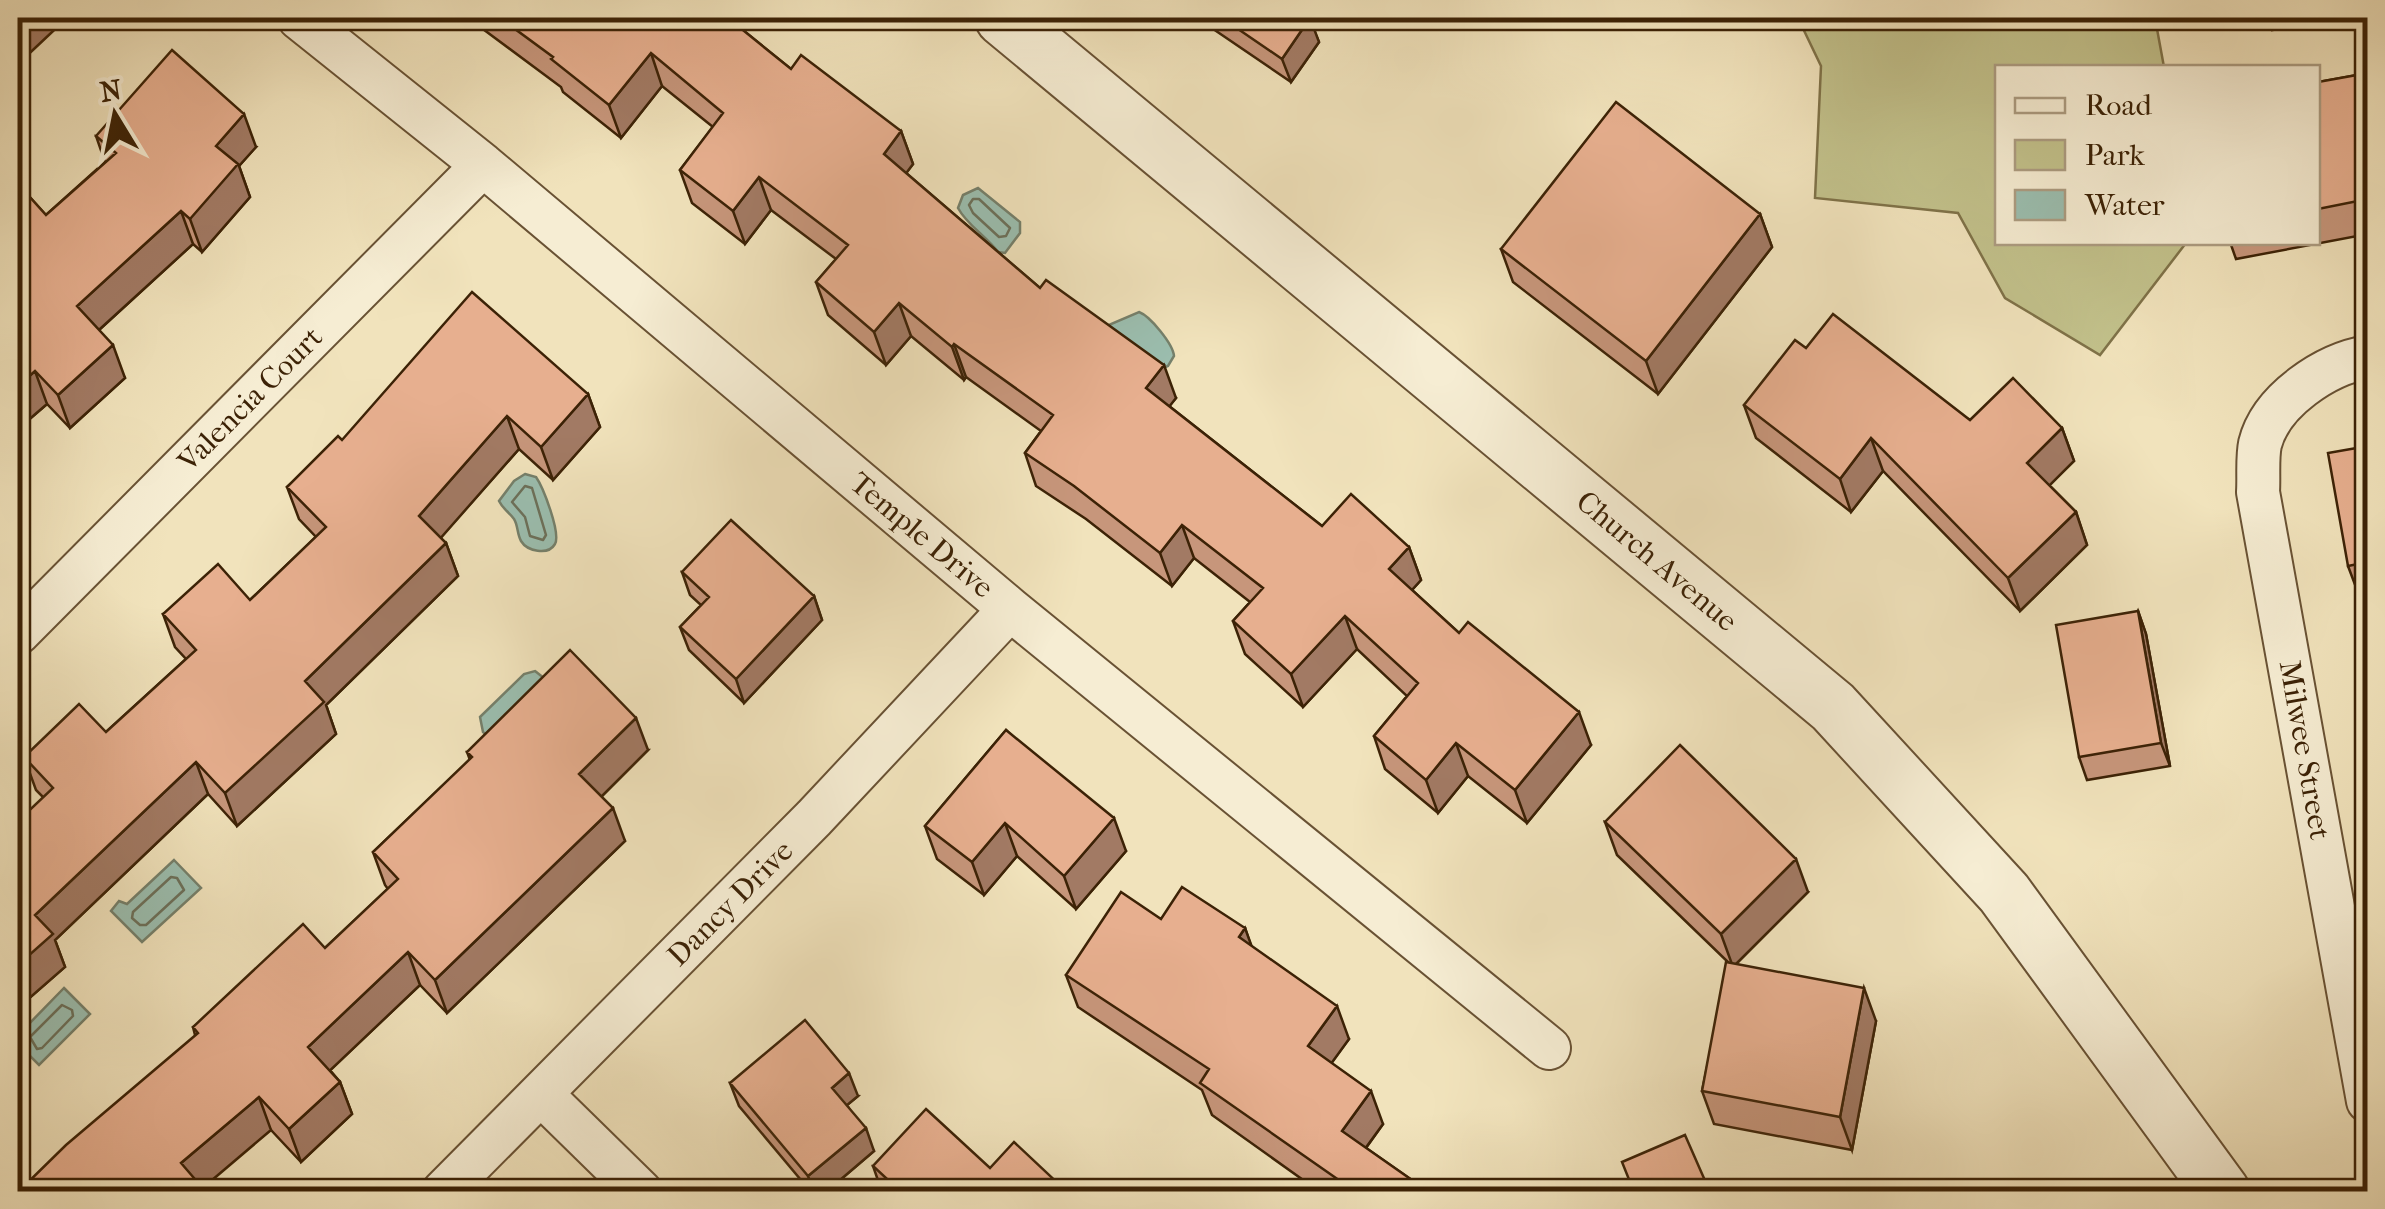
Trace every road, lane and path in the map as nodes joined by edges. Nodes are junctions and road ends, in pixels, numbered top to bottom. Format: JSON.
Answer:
{"nodes":[{"id":1,"x":300,"y":18,"type":"edge"},
{"id":2,"x":1003,"y":18,"type":"edge"},
{"id":3,"x":482,"y":166,"type":"junction"},
{"id":4,"x":2368,"y":357,"type":"edge"},
{"id":5,"x":1010,"y":609,"type":"junction"},
{"id":6,"x":18,"y":633,"type":"edge"},
{"id":7,"x":2357,"y":969,"type":"edge"},
{"id":8,"x":1549,"y":1048,"type":"dead end"},
{"id":9,"x":541,"y":1094,"type":"junction"},
{"id":10,"x":2368,"y":1101,"type":"edge"},
{"id":11,"x":443,"y":1192,"type":"edge"},
{"id":12,"x":641,"y":1192,"type":"edge"},
{"id":13,"x":2222,"y":1192,"type":"edge"}],
"edges":[{"from":1,"to":3,"type":"street","name":"Temple Drive"},
{"from":2,"to":13,"type":"street","name":"Church Avenue"},
{"from":3,"to":5,"type":"street","name":"Temple Drive"},
{"from":3,"to":6,"type":"street","name":"Valencia Court"},
{"from":4,"to":7,"type":"street","name":"Milwee Street"},
{"from":5,"to":8,"type":"street","name":"Temple Drive"},
{"from":5,"to":9,"type":"street","name":"Dancy Drive"},
{"from":7,"to":10,"type":"street","name":"Milwee Street"},
{"from":9,"to":11,"type":"street","name":"Dancy Drive"},
{"from":9,"to":12,"type":"street"}]}
